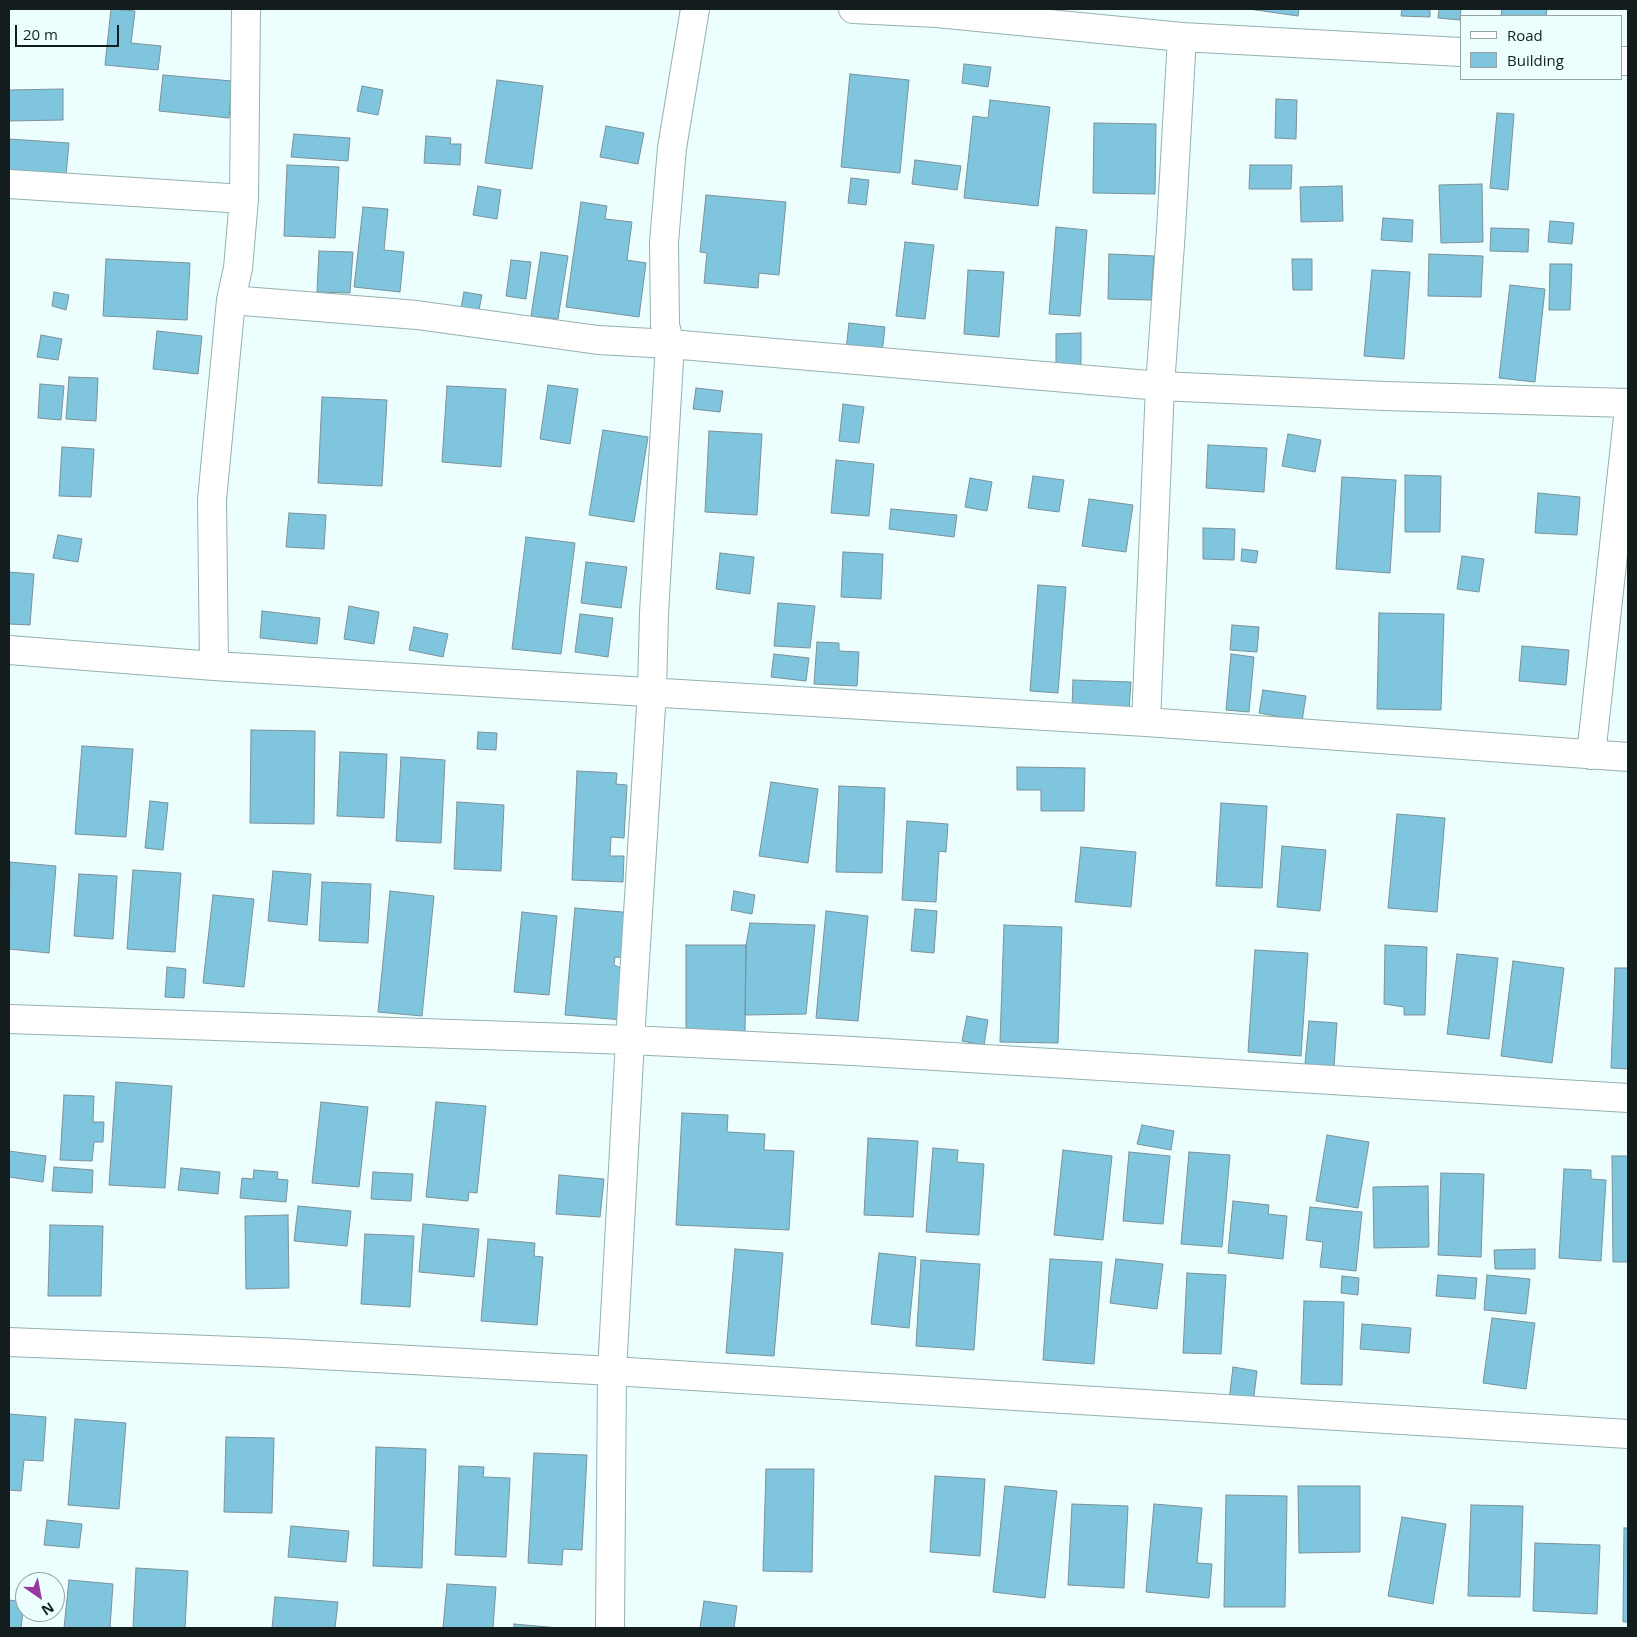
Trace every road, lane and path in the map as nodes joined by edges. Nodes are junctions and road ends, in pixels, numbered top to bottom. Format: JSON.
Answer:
{"nodes":[{"id":1,"x":246,"y":9,"type":"edge"},
{"id":2,"x":694,"y":9,"type":"edge"},
{"id":3,"x":853,"y":9,"type":"edge"},
{"id":4,"x":937,"y":11,"type":"edge"},
{"id":5,"x":1182,"y":37,"type":"junction"},
{"id":6,"x":1460,"y":52,"type":"edge"},
{"id":7,"x":9,"y":184,"type":"edge"},
{"id":8,"x":244,"y":199,"type":"junction"},
{"id":9,"x":231,"y":300,"type":"junction"},
{"id":10,"x":670,"y":344,"type":"junction"},
{"id":11,"x":1160,"y":386,"type":"junction"},
{"id":12,"x":1628,"y":403,"type":"edge"},
{"id":13,"x":1628,"y":418,"type":"edge"},
{"id":14,"x":9,"y":650,"type":"edge"},
{"id":15,"x":214,"y":666,"type":"junction"},
{"id":16,"x":652,"y":691,"type":"junction"},
{"id":17,"x":1146,"y":722,"type":"junction"},
{"id":18,"x":1591,"y":755,"type":"junction"},
{"id":19,"x":1628,"y":757,"type":"edge"},
{"id":20,"x":9,"y":1019,"type":"edge"},
{"id":21,"x":630,"y":1040,"type":"junction"},
{"id":22,"x":1628,"y":1098,"type":"edge"},
{"id":23,"x":9,"y":1342,"type":"edge"},
{"id":24,"x":612,"y":1372,"type":"junction"},
{"id":25,"x":1628,"y":1434,"type":"edge"},
{"id":26,"x":610,"y":1628,"type":"edge"}],
"edges":[{"from":1,"to":8,"type":"street"},
{"from":2,"to":10,"type":"street"},
{"from":3,"to":4,"type":"street"},
{"from":4,"to":5,"type":"street"},
{"from":5,"to":6,"type":"street"},
{"from":5,"to":11,"type":"street"},
{"from":7,"to":8,"type":"street"},
{"from":8,"to":9,"type":"street"},
{"from":9,"to":10,"type":"street"},
{"from":9,"to":15,"type":"street"},
{"from":10,"to":11,"type":"street"},
{"from":10,"to":16,"type":"street"},
{"from":11,"to":12,"type":"street"},
{"from":11,"to":17,"type":"street"},
{"from":13,"to":18,"type":"street"},
{"from":14,"to":15,"type":"street"},
{"from":15,"to":16,"type":"street"},
{"from":16,"to":17,"type":"street"},
{"from":16,"to":21,"type":"street"},
{"from":17,"to":18,"type":"street"},
{"from":18,"to":19,"type":"street"},
{"from":20,"to":21,"type":"street"},
{"from":21,"to":22,"type":"street"},
{"from":21,"to":24,"type":"street"},
{"from":23,"to":24,"type":"street"},
{"from":24,"to":25,"type":"street"},
{"from":24,"to":26,"type":"street"}]}
